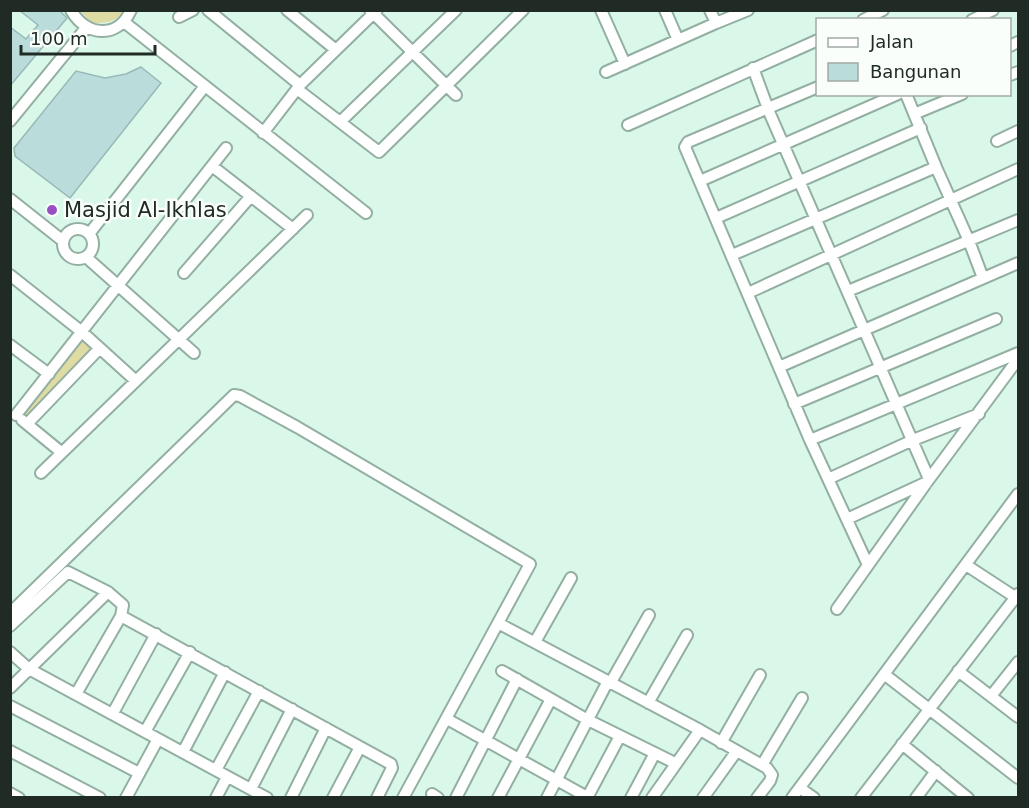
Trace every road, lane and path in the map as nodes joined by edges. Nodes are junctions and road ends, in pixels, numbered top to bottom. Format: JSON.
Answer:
{"nodes":[{"id":1,"x":71,"y":10,"type":"edge"},
{"id":2,"x":131,"y":10,"type":"edge"},
{"id":3,"x":193,"y":10,"type":"edge"},
{"id":4,"x":208,"y":10,"type":"edge"},
{"id":5,"x":287,"y":10,"type":"edge"},
{"id":6,"x":456,"y":10,"type":"edge"},
{"id":7,"x":524,"y":10,"type":"edge"},
{"id":8,"x":601,"y":10,"type":"edge"},
{"id":9,"x":665,"y":10,"type":"edge"},
{"id":10,"x":710,"y":10,"type":"edge"},
{"id":11,"x":748,"y":10,"type":"edge"},
{"id":12,"x":883,"y":10,"type":"edge"},
{"id":13,"x":993,"y":10,"type":"edge"},
{"id":14,"x":374,"y":11,"type":"edge"},
{"id":15,"x":179,"y":17,"type":"dead end"},
{"id":16,"x":870,"y":18,"type":"edge"},
{"id":17,"x":976,"y":18,"type":"edge"},
{"id":18,"x":124,"y":22,"type":"junction"},
{"id":19,"x":716,"y":22,"type":"junction"},
{"id":20,"x":86,"y":28,"type":"junction"},
{"id":21,"x":678,"y":40,"type":"junction"},
{"id":22,"x":816,"y":41,"type":"edge"},
{"id":23,"x":336,"y":50,"type":"junction"},
{"id":24,"x":412,"y":52,"type":"junction"},
{"id":25,"x":625,"y":64,"type":"junction"},
{"id":26,"x":753,"y":68,"type":"junction"},
{"id":27,"x":606,"y":72,"type":"dead end"},
{"id":28,"x":446,"y":85,"type":"junction"},
{"id":29,"x":205,"y":87,"type":"junction"},
{"id":30,"x":299,"y":87,"type":"junction"},
{"id":31,"x":816,"y":88,"type":"edge"},
{"id":32,"x":456,"y":95,"type":"dead end"},
{"id":33,"x":893,"y":96,"type":"edge"},
{"id":34,"x":907,"y":96,"type":"edge"},
{"id":35,"x":957,"y":96,"type":"edge"},
{"id":36,"x":768,"y":108,"type":"junction"},
{"id":37,"x":914,"y":114,"type":"junction"},
{"id":38,"x":10,"y":121,"type":"edge"},
{"id":39,"x":340,"y":122,"type":"junction"},
{"id":40,"x":628,"y":125,"type":"dead end"},
{"id":41,"x":921,"y":128,"type":"junction"},
{"id":42,"x":1018,"y":131,"type":"edge"},
{"id":43,"x":263,"y":133,"type":"junction"},
{"id":44,"x":997,"y":141,"type":"dead end"},
{"id":45,"x":784,"y":144,"type":"junction"},
{"id":46,"x":226,"y":147,"type":"dead end"},
{"id":47,"x":212,"y":166,"type":"junction"},
{"id":48,"x":936,"y":167,"type":"junction"},
{"id":49,"x":1018,"y":170,"type":"edge"},
{"id":50,"x":700,"y":181,"type":"junction"},
{"id":51,"x":800,"y":182,"type":"junction"},
{"id":52,"x":250,"y":196,"type":"junction"},
{"id":53,"x":10,"y":199,"type":"edge"},
{"id":54,"x":952,"y":200,"type":"junction"},
{"id":55,"x":366,"y":213,"type":"dead end"},
{"id":56,"x":307,"y":215,"type":"dead end"},
{"id":57,"x":716,"y":218,"type":"junction"},
{"id":58,"x":816,"y":218,"type":"junction"},
{"id":59,"x":1018,"y":220,"type":"edge"},
{"id":60,"x":293,"y":229,"type":"junction"},
{"id":61,"x":89,"y":234,"type":"junction"},
{"id":62,"x":63,"y":241,"type":"junction"},
{"id":63,"x":969,"y":241,"type":"junction"},
{"id":64,"x":732,"y":255,"type":"junction"},
{"id":65,"x":832,"y":256,"type":"junction"},
{"id":66,"x":86,"y":257,"type":"junction"},
{"id":67,"x":1018,"y":262,"type":"edge"},
{"id":68,"x":184,"y":273,"type":"dead end"},
{"id":69,"x":10,"y":275,"type":"edge"},
{"id":70,"x":983,"y":278,"type":"junction"},
{"id":71,"x":118,"y":286,"type":"junction"},
{"id":72,"x":848,"y":291,"type":"junction"},
{"id":73,"x":748,"y":293,"type":"junction"},
{"id":74,"x":996,"y":319,"type":"dead end"},
{"id":75,"x":864,"y":329,"type":"junction"},
{"id":76,"x":82,"y":333,"type":"junction"},
{"id":77,"x":179,"y":340,"type":"junction"},
{"id":78,"x":10,"y":345,"type":"edge"},
{"id":79,"x":99,"y":349,"type":"junction"},
{"id":80,"x":194,"y":353,"type":"dead end"},
{"id":81,"x":1018,"y":353,"type":"edge"},
{"id":82,"x":1018,"y":359,"type":"edge"},
{"id":83,"x":779,"y":367,"type":"junction"},
{"id":84,"x":881,"y":367,"type":"junction"},
{"id":85,"x":49,"y":374,"type":"junction"},
{"id":86,"x":136,"y":381,"type":"junction"},
{"id":87,"x":795,"y":404,"type":"junction"},
{"id":88,"x":897,"y":404,"type":"junction"},
{"id":89,"x":13,"y":413,"type":"edge"},
{"id":90,"x":979,"y":413,"type":"junction"},
{"id":91,"x":27,"y":424,"type":"junction"},
{"id":92,"x":810,"y":440,"type":"junction"},
{"id":93,"x":913,"y":440,"type":"junction"},
{"id":94,"x":61,"y":452,"type":"junction"},
{"id":95,"x":41,"y":473,"type":"dead end"},
{"id":96,"x":828,"y":479,"type":"junction"},
{"id":97,"x":928,"y":480,"type":"junction"},
{"id":98,"x":1018,"y":494,"type":"edge"},
{"id":99,"x":848,"y":519,"type":"junction"},
{"id":100,"x":868,"y":565,"type":"junction"},
{"id":101,"x":966,"y":565,"type":"junction"},
{"id":102,"x":571,"y":578,"type":"dead end"},
{"id":103,"x":108,"y":592,"type":"junction"},
{"id":104,"x":1018,"y":597,"type":"edge"},
{"id":105,"x":837,"y":609,"type":"dead end"},
{"id":106,"x":10,"y":613,"type":"edge"},
{"id":107,"x":649,"y":615,"type":"dead end"},
{"id":108,"x":121,"y":616,"type":"junction"},
{"id":109,"x":498,"y":623,"type":"junction"},
{"id":110,"x":10,"y":626,"type":"edge"},
{"id":111,"x":156,"y":634,"type":"junction"},
{"id":112,"x":687,"y":634,"type":"dead end"},
{"id":113,"x":535,"y":642,"type":"junction"},
{"id":114,"x":10,"y":652,"type":"edge"},
{"id":115,"x":190,"y":652,"type":"junction"},
{"id":116,"x":1018,"y":662,"type":"edge"},
{"id":117,"x":29,"y":669,"type":"junction"},
{"id":118,"x":502,"y":670,"type":"dead end"},
{"id":119,"x":958,"y":671,"type":"junction"},
{"id":120,"x":225,"y":672,"type":"junction"},
{"id":121,"x":884,"y":674,"type":"junction"},
{"id":122,"x":760,"y":675,"type":"dead end"},
{"id":123,"x":517,"y":679,"type":"junction"},
{"id":124,"x":609,"y":682,"type":"junction"},
{"id":125,"x":10,"y":688,"type":"edge"},
{"id":126,"x":259,"y":691,"type":"junction"},
{"id":127,"x":76,"y":694,"type":"junction"},
{"id":128,"x":991,"y":696,"type":"junction"},
{"id":129,"x":551,"y":699,"type":"junction"},
{"id":130,"x":802,"y":699,"type":"dead end"},
{"id":131,"x":648,"y":703,"type":"junction"},
{"id":132,"x":10,"y":706,"type":"edge"},
{"id":133,"x":292,"y":709,"type":"junction"},
{"id":134,"x":927,"y":709,"type":"junction"},
{"id":135,"x":112,"y":713,"type":"junction"},
{"id":136,"x":1018,"y":717,"type":"edge"},
{"id":137,"x":447,"y":719,"type":"junction"},
{"id":138,"x":588,"y":720,"type":"junction"},
{"id":139,"x":326,"y":728,"type":"junction"},
{"id":140,"x":146,"y":730,"type":"junction"},
{"id":141,"x":700,"y":730,"type":"junction"},
{"id":142,"x":620,"y":736,"type":"junction"},
{"id":143,"x":158,"y":740,"type":"junction"},
{"id":144,"x":485,"y":740,"type":"junction"},
{"id":145,"x":721,"y":742,"type":"junction"},
{"id":146,"x":902,"y":744,"type":"junction"},
{"id":147,"x":360,"y":747,"type":"junction"},
{"id":148,"x":10,"y":751,"type":"edge"},
{"id":149,"x":183,"y":752,"type":"junction"},
{"id":150,"x":736,"y":752,"type":"junction"},
{"id":151,"x":655,"y":753,"type":"junction"},
{"id":152,"x":520,"y":760,"type":"junction"},
{"id":153,"x":675,"y":763,"type":"junction"},
{"id":154,"x":762,"y":765,"type":"junction"},
{"id":155,"x":216,"y":770,"type":"junction"},
{"id":156,"x":936,"y":771,"type":"junction"},
{"id":157,"x":139,"y":773,"type":"junction"},
{"id":158,"x":227,"y":777,"type":"junction"},
{"id":159,"x":1018,"y":778,"type":"edge"},
{"id":160,"x":557,"y":780,"type":"junction"},
{"id":161,"x":800,"y":788,"type":"junction"},
{"id":162,"x":251,"y":789,"type":"junction"},
{"id":163,"x":10,"y":793,"type":"edge"},
{"id":164,"x":588,"y":797,"type":"edge"},
{"id":165,"x":968,"y":797,"type":"edge"},
{"id":166,"x":19,"y":798,"type":"edge"},
{"id":167,"x":100,"y":798,"type":"edge"},
{"id":168,"x":126,"y":798,"type":"edge"},
{"id":169,"x":216,"y":798,"type":"edge"},
{"id":170,"x":267,"y":798,"type":"edge"},
{"id":171,"x":291,"y":798,"type":"edge"},
{"id":172,"x":333,"y":798,"type":"edge"},
{"id":173,"x":377,"y":798,"type":"edge"},
{"id":174,"x":403,"y":798,"type":"edge"},
{"id":175,"x":456,"y":798,"type":"edge"},
{"id":176,"x":498,"y":798,"type":"edge"},
{"id":177,"x":547,"y":798,"type":"edge"},
{"id":178,"x":632,"y":798,"type":"edge"},
{"id":179,"x":652,"y":798,"type":"edge"},
{"id":180,"x":703,"y":798,"type":"edge"},
{"id":181,"x":757,"y":798,"type":"edge"},
{"id":182,"x":792,"y":798,"type":"edge"},
{"id":183,"x":814,"y":798,"type":"edge"},
{"id":184,"x":861,"y":798,"type":"edge"},
{"id":185,"x":916,"y":798,"type":"edge"}],
"edges":[{"from":1,"to":20,"type":"street"},
{"from":2,"to":18,"type":"street"},
{"from":3,"to":15,"type":"street"},
{"from":4,"to":30,"type":"street"},
{"from":5,"to":23,"type":"street"},
{"from":6,"to":24,"type":"street"},
{"from":7,"to":28,"type":"street"},
{"from":8,"to":25,"type":"street"},
{"from":9,"to":21,"type":"street"},
{"from":10,"to":19,"type":"street"},
{"from":11,"to":19,"type":"street"},
{"from":12,"to":16,"type":"street"},
{"from":13,"to":17,"type":"street"},
{"from":14,"to":23,"type":"street"},
{"from":14,"to":24,"type":"street"},
{"from":18,"to":20,"type":"street"},
{"from":18,"to":29,"type":"street"},
{"from":19,"to":21,"type":"street"},
{"from":20,"to":38,"type":"street"},
{"from":21,"to":25,"type":"street"},
{"from":22,"to":26,"type":"street"},
{"from":23,"to":30,"type":"street"},
{"from":24,"to":28,"type":"street"},
{"from":24,"to":39,"type":"street"},
{"from":25,"to":27,"type":"street"},
{"from":26,"to":36,"type":"street"},
{"from":26,"to":40,"type":"street"},
{"from":28,"to":32,"type":"street"},
{"from":28,"to":39,"type":"street"},
{"from":29,"to":43,"type":"street"},
{"from":29,"to":61,"type":"street"},
{"from":30,"to":39,"type":"street"},
{"from":30,"to":43,"type":"street"},
{"from":31,"to":36,"type":"street"},
{"from":33,"to":45,"type":"street"},
{"from":34,"to":37,"type":"street"},
{"from":35,"to":37,"type":"street"},
{"from":36,"to":45,"type":"street"},
{"from":36,"to":50,"type":"street"},
{"from":37,"to":41,"type":"street"},
{"from":41,"to":48,"type":"street"},
{"from":41,"to":51,"type":"street"},
{"from":42,"to":44,"type":"street"},
{"from":43,"to":55,"type":"street"},
{"from":45,"to":50,"type":"street"},
{"from":45,"to":51,"type":"street"},
{"from":46,"to":47,"type":"street"},
{"from":47,"to":52,"type":"street"},
{"from":47,"to":71,"type":"street"},
{"from":48,"to":54,"type":"street"},
{"from":48,"to":58,"type":"street"},
{"from":49,"to":54,"type":"street"},
{"from":50,"to":57,"type":"street"},
{"from":51,"to":57,"type":"street"},
{"from":51,"to":58,"type":"street"},
{"from":52,"to":60,"type":"street"},
{"from":52,"to":68,"type":"street"},
{"from":53,"to":62,"type":"street"},
{"from":54,"to":63,"type":"street"},
{"from":54,"to":65,"type":"street"},
{"from":56,"to":60,"type":"street"},
{"from":57,"to":64,"type":"street"},
{"from":58,"to":64,"type":"street"},
{"from":58,"to":65,"type":"street"},
{"from":59,"to":63,"type":"street"},
{"from":60,"to":77,"type":"street"},
{"from":61,"to":62,"type":"street"},
{"from":61,"to":66,"type":"street"},
{"from":62,"to":66,"type":"street"},
{"from":63,"to":70,"type":"street"},
{"from":63,"to":72,"type":"street"},
{"from":64,"to":73,"type":"street"},
{"from":65,"to":72,"type":"street"},
{"from":65,"to":73,"type":"street"},
{"from":66,"to":71,"type":"street"},
{"from":67,"to":70,"type":"street"},
{"from":69,"to":76,"type":"street"},
{"from":70,"to":75,"type":"street"},
{"from":71,"to":76,"type":"street"},
{"from":71,"to":77,"type":"street"},
{"from":72,"to":75,"type":"street"},
{"from":73,"to":83,"type":"street"},
{"from":74,"to":84,"type":"street"},
{"from":75,"to":83,"type":"street"},
{"from":75,"to":84,"type":"street"},
{"from":76,"to":79,"type":"street"},
{"from":76,"to":85,"type":"street"},
{"from":77,"to":80,"type":"street"},
{"from":77,"to":86,"type":"street"},
{"from":78,"to":85,"type":"street"},
{"from":79,"to":86,"type":"street"},
{"from":79,"to":91,"type":"street"},
{"from":81,"to":88,"type":"street"},
{"from":82,"to":90,"type":"street"},
{"from":83,"to":87,"type":"street"},
{"from":84,"to":87,"type":"street"},
{"from":84,"to":88,"type":"street"},
{"from":85,"to":89,"type":"street"},
{"from":86,"to":94,"type":"street"},
{"from":87,"to":92,"type":"street"},
{"from":88,"to":92,"type":"street"},
{"from":88,"to":93,"type":"street"},
{"from":89,"to":91,"type":"street"},
{"from":90,"to":93,"type":"street"},
{"from":90,"to":97,"type":"street"},
{"from":91,"to":94,"type":"street"},
{"from":92,"to":96,"type":"street"},
{"from":93,"to":96,"type":"street"},
{"from":93,"to":97,"type":"street"},
{"from":94,"to":95,"type":"street"},
{"from":96,"to":99,"type":"street"},
{"from":97,"to":99,"type":"street"},
{"from":97,"to":100,"type":"street"},
{"from":98,"to":101,"type":"street"},
{"from":99,"to":100,"type":"street"},
{"from":100,"to":105,"type":"street"},
{"from":101,"to":104,"type":"street"},
{"from":101,"to":121,"type":"street"},
{"from":102,"to":113,"type":"street"},
{"from":103,"to":108,"type":"street"},
{"from":103,"to":110,"type":"street"},
{"from":103,"to":117,"type":"street"},
{"from":104,"to":119,"type":"street"},
{"from":106,"to":109,"type":"street"},
{"from":107,"to":124,"type":"street"},
{"from":108,"to":111,"type":"street"},
{"from":108,"to":127,"type":"street"},
{"from":109,"to":113,"type":"street"},
{"from":109,"to":137,"type":"street"},
{"from":111,"to":115,"type":"street"},
{"from":111,"to":135,"type":"street"},
{"from":112,"to":131,"type":"street"},
{"from":113,"to":124,"type":"street"},
{"from":114,"to":117,"type":"street"},
{"from":115,"to":120,"type":"street"},
{"from":115,"to":140,"type":"street"},
{"from":116,"to":128,"type":"street"},
{"from":117,"to":125,"type":"street"},
{"from":117,"to":127,"type":"street"},
{"from":118,"to":123,"type":"street"},
{"from":119,"to":128,"type":"street"},
{"from":119,"to":134,"type":"street"},
{"from":120,"to":126,"type":"street"},
{"from":120,"to":149,"type":"street"},
{"from":121,"to":134,"type":"street"},
{"from":121,"to":161,"type":"street"},
{"from":122,"to":145,"type":"street"},
{"from":123,"to":129,"type":"street"},
{"from":123,"to":144,"type":"street"},
{"from":124,"to":131,"type":"street"},
{"from":124,"to":138,"type":"street"},
{"from":126,"to":133,"type":"street"},
{"from":126,"to":155,"type":"street"},
{"from":127,"to":135,"type":"street"},
{"from":128,"to":136,"type":"street"},
{"from":129,"to":138,"type":"street"},
{"from":129,"to":152,"type":"street"},
{"from":130,"to":154,"type":"street"},
{"from":131,"to":141,"type":"street"},
{"from":132,"to":157,"type":"street"},
{"from":133,"to":139,"type":"street"},
{"from":133,"to":162,"type":"street"},
{"from":134,"to":146,"type":"street"},
{"from":134,"to":159,"type":"street"},
{"from":135,"to":140,"type":"street"},
{"from":137,"to":144,"type":"street"},
{"from":137,"to":174,"type":"street"},
{"from":138,"to":142,"type":"street"},
{"from":138,"to":160,"type":"street"},
{"from":139,"to":147,"type":"street"},
{"from":139,"to":171,"type":"street"},
{"from":140,"to":143,"type":"street"},
{"from":141,"to":145,"type":"street"},
{"from":141,"to":153,"type":"street"},
{"from":142,"to":151,"type":"street"},
{"from":142,"to":164,"type":"street"},
{"from":143,"to":149,"type":"street"},
{"from":143,"to":157,"type":"street"},
{"from":144,"to":152,"type":"street"},
{"from":144,"to":175,"type":"street"},
{"from":145,"to":150,"type":"street"},
{"from":146,"to":156,"type":"street"},
{"from":146,"to":184,"type":"street"},
{"from":147,"to":172,"type":"street"},
{"from":147,"to":173,"type":"street"},
{"from":148,"to":167,"type":"street"},
{"from":149,"to":155,"type":"street"},
{"from":150,"to":154,"type":"street"},
{"from":150,"to":180,"type":"street"},
{"from":151,"to":153,"type":"street"},
{"from":151,"to":178,"type":"street"},
{"from":152,"to":160,"type":"street"},
{"from":152,"to":176,"type":"street"},
{"from":153,"to":179,"type":"street"},
{"from":154,"to":181,"type":"street"},
{"from":155,"to":158,"type":"street"},
{"from":156,"to":165,"type":"street"},
{"from":156,"to":185,"type":"street"},
{"from":157,"to":168,"type":"street"},
{"from":158,"to":162,"type":"street"},
{"from":158,"to":169,"type":"street"},
{"from":160,"to":164,"type":"street"},
{"from":160,"to":177,"type":"street"},
{"from":161,"to":182,"type":"street"},
{"from":161,"to":183,"type":"street"},
{"from":162,"to":170,"type":"street"},
{"from":163,"to":166,"type":"street"}]}
